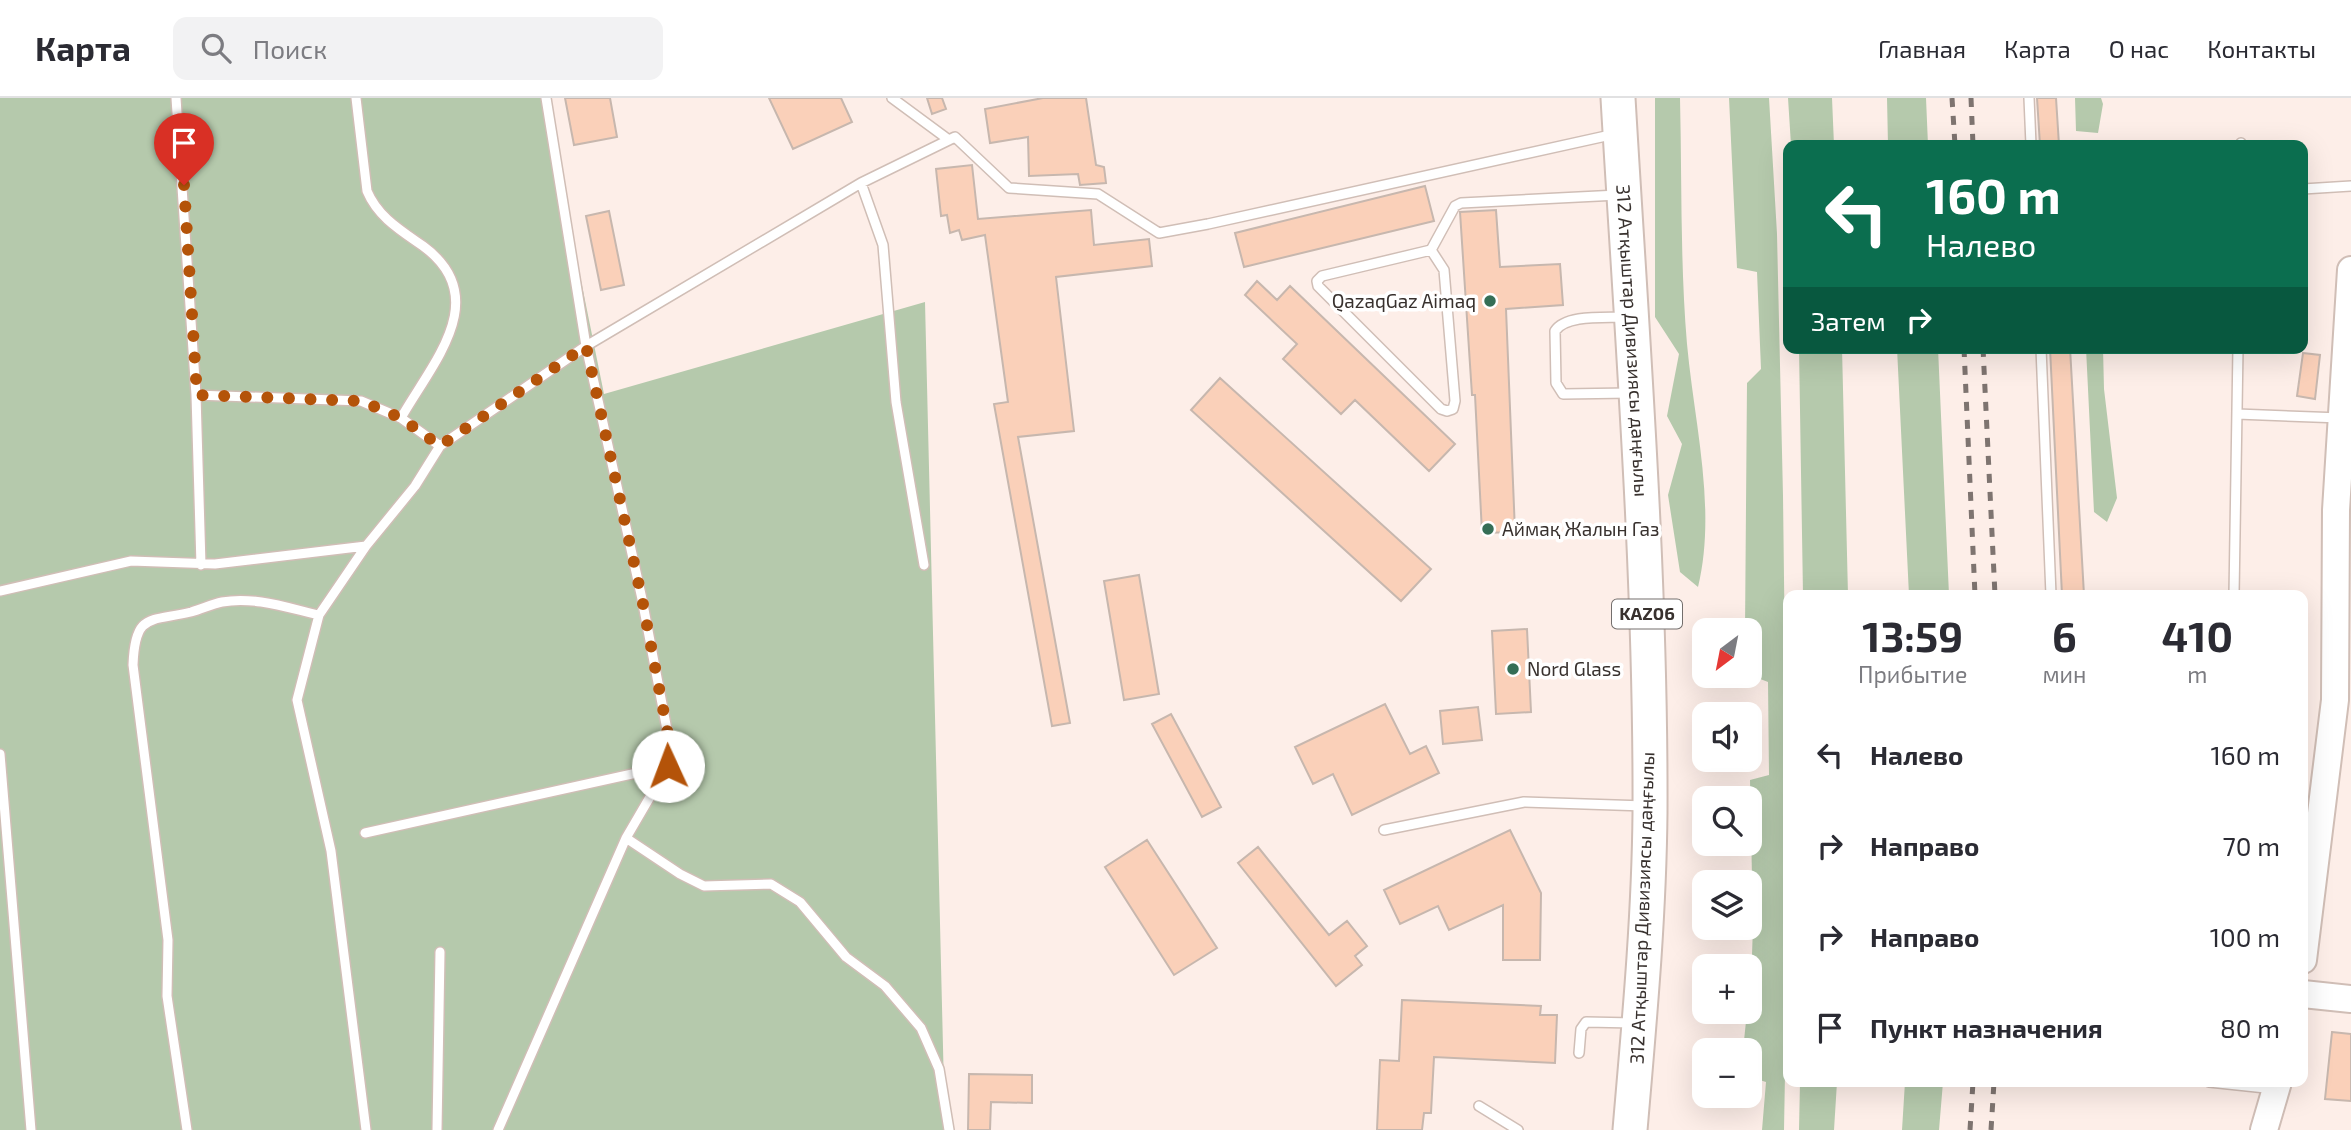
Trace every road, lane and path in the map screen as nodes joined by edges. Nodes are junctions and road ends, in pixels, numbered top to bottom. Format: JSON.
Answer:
{"nodes":[{"id":1,"x":176,"y":98,"type":"edge"},
{"id":2,"x":356,"y":98,"type":"edge"},
{"id":3,"x":546,"y":98,"type":"edge"},
{"id":4,"x":892,"y":98,"type":"edge"},
{"id":5,"x":1618,"y":98,"type":"edge"},
{"id":6,"x":2029,"y":98,"type":"edge"},
{"id":7,"x":1620,"y":133,"type":"junction"},
{"id":8,"x":950,"y":140,"type":"junction"},
{"id":9,"x":2031,"y":140,"type":"edge"},
{"id":10,"x":861,"y":183,"type":"junction"},
{"id":11,"x":2351,"y":186,"type":"edge"},
{"id":12,"x":2308,"y":189,"type":"edge"},
{"id":13,"x":1623,"y":195,"type":"junction"},
{"id":14,"x":1431,"y":250,"type":"junction"},
{"id":15,"x":2351,"y":270,"type":"edge"},
{"id":16,"x":1630,"y":317,"type":"junction"},
{"id":17,"x":586,"y":346,"type":"junction"},
{"id":18,"x":2041,"y":354,"type":"edge"},
{"id":19,"x":2238,"y":354,"type":"edge"},
{"id":20,"x":1634,"y":393,"type":"junction"},
{"id":21,"x":197,"y":395,"type":"junction"},
{"id":22,"x":2237,"y":414,"type":"junction"},
{"id":23,"x":401,"y":418,"type":"junction"},
{"id":24,"x":2343,"y":418,"type":"junction"},
{"id":25,"x":440,"y":446,"type":"junction"},
{"id":26,"x":2343,"y":512,"type":"edge"},
{"id":27,"x":366,"y":545,"type":"junction"},
{"id":28,"x":201,"y":565,"type":"junction"},
{"id":29,"x":924,"y":565,"type":"dead end"},
{"id":30,"x":2051,"y":590,"type":"edge"},
{"id":31,"x":2235,"y":590,"type":"edge"},
{"id":32,"x":0,"y":591,"type":"edge"},
{"id":33,"x":319,"y":615,"type":"junction"},
{"id":34,"x":0,"y":754,"type":"edge"},
{"id":35,"x":668,"y":766,"type":"junction"},
{"id":36,"x":1650,"y":806,"type":"junction"},
{"id":37,"x":1384,"y":830,"type":"dead end"},
{"id":38,"x":365,"y":833,"type":"dead end"},
{"id":39,"x":626,"y":838,"type":"junction"},
{"id":40,"x":2308,"y":918,"type":"edge"},
{"id":41,"x":440,"y":952,"type":"dead end"},
{"id":42,"x":2308,"y":995,"type":"edge"},
{"id":43,"x":2351,"y":999,"type":"edge"},
{"id":44,"x":1639,"y":1023,"type":"junction"},
{"id":45,"x":1579,"y":1054,"type":"dead end"},
{"id":46,"x":2276,"y":1087,"type":"edge"},
{"id":47,"x":1479,"y":1106,"type":"dead end"},
{"id":48,"x":31,"y":1130,"type":"edge"},
{"id":49,"x":187,"y":1130,"type":"edge"},
{"id":50,"x":366,"y":1130,"type":"edge"},
{"id":51,"x":437,"y":1130,"type":"edge"},
{"id":52,"x":498,"y":1130,"type":"edge"},
{"id":53,"x":949,"y":1130,"type":"edge"},
{"id":54,"x":1518,"y":1130,"type":"edge"},
{"id":55,"x":1630,"y":1130,"type":"edge"},
{"id":56,"x":2264,"y":1130,"type":"edge"}],
"edges":[{"from":1,"to":21,"type":"lane"},
{"from":2,"to":23,"type":"lane"},
{"from":3,"to":17,"type":"lane"},
{"from":4,"to":8,"type":"lane"},
{"from":5,"to":7,"type":"highway","name":"312 Атқыштар Дивизиясы даңғылы","number":"KАZ06"},
{"from":6,"to":9,"type":"lane"},
{"from":7,"to":8,"type":"lane"},
{"from":7,"to":13,"type":"highway","name":"312 Атқыштар Дивизиясы даңғылы","number":"KАZ06"},
{"from":8,"to":10,"type":"lane"},
{"from":10,"to":17,"type":"lane"},
{"from":10,"to":29,"type":"lane"},
{"from":11,"to":12,"type":"lane"},
{"from":13,"to":14,"type":"lane"},
{"from":13,"to":16,"type":"highway","name":"312 Атқыштар Дивизиясы даңғылы","number":"KАZ06"},
{"from":14,"to":14,"type":"lane"},
{"from":15,"to":24,"type":"main road"},
{"from":16,"to":20,"type":"highway","name":"312 Атқыштар Дивизиясы даңғылы","number":"KАZ06"},
{"from":16,"to":20,"type":"lane"},
{"from":17,"to":25,"type":"lane"},
{"from":17,"to":35,"type":"lane"},
{"from":18,"to":30,"type":"lane"},
{"from":19,"to":22,"type":"lane"},
{"from":20,"to":36,"type":"highway","name":"312 Атқыштар Дивизиясы даңғылы","number":"KАZ06"},
{"from":21,"to":23,"type":"lane"},
{"from":21,"to":28,"type":"lane"},
{"from":22,"to":24,"type":"lane"},
{"from":22,"to":31,"type":"lane"},
{"from":23,"to":25,"type":"lane"},
{"from":24,"to":26,"type":"main road"},
{"from":25,"to":27,"type":"lane"},
{"from":26,"to":40,"type":"main road"},
{"from":27,"to":28,"type":"lane"},
{"from":27,"to":33,"type":"lane"},
{"from":28,"to":32,"type":"lane"},
{"from":33,"to":49,"type":"lane"},
{"from":33,"to":50,"type":"lane"},
{"from":34,"to":48,"type":"lane"},
{"from":35,"to":38,"type":"lane"},
{"from":35,"to":39,"type":"lane"},
{"from":36,"to":37,"type":"lane"},
{"from":36,"to":44,"type":"highway","name":"312 Атқыштар Дивизиясы даңғылы","number":"KАZ06"},
{"from":39,"to":52,"type":"lane"},
{"from":39,"to":53,"type":"lane"},
{"from":41,"to":51,"type":"lane"},
{"from":42,"to":43,"type":"main road"},
{"from":44,"to":45,"type":"lane"},
{"from":44,"to":55,"type":"highway","name":"312 Атқыштар Дивизиясы даңғылы","number":"KАZ06"},
{"from":46,"to":56,"type":"main road"},
{"from":47,"to":54,"type":"lane"}]}
